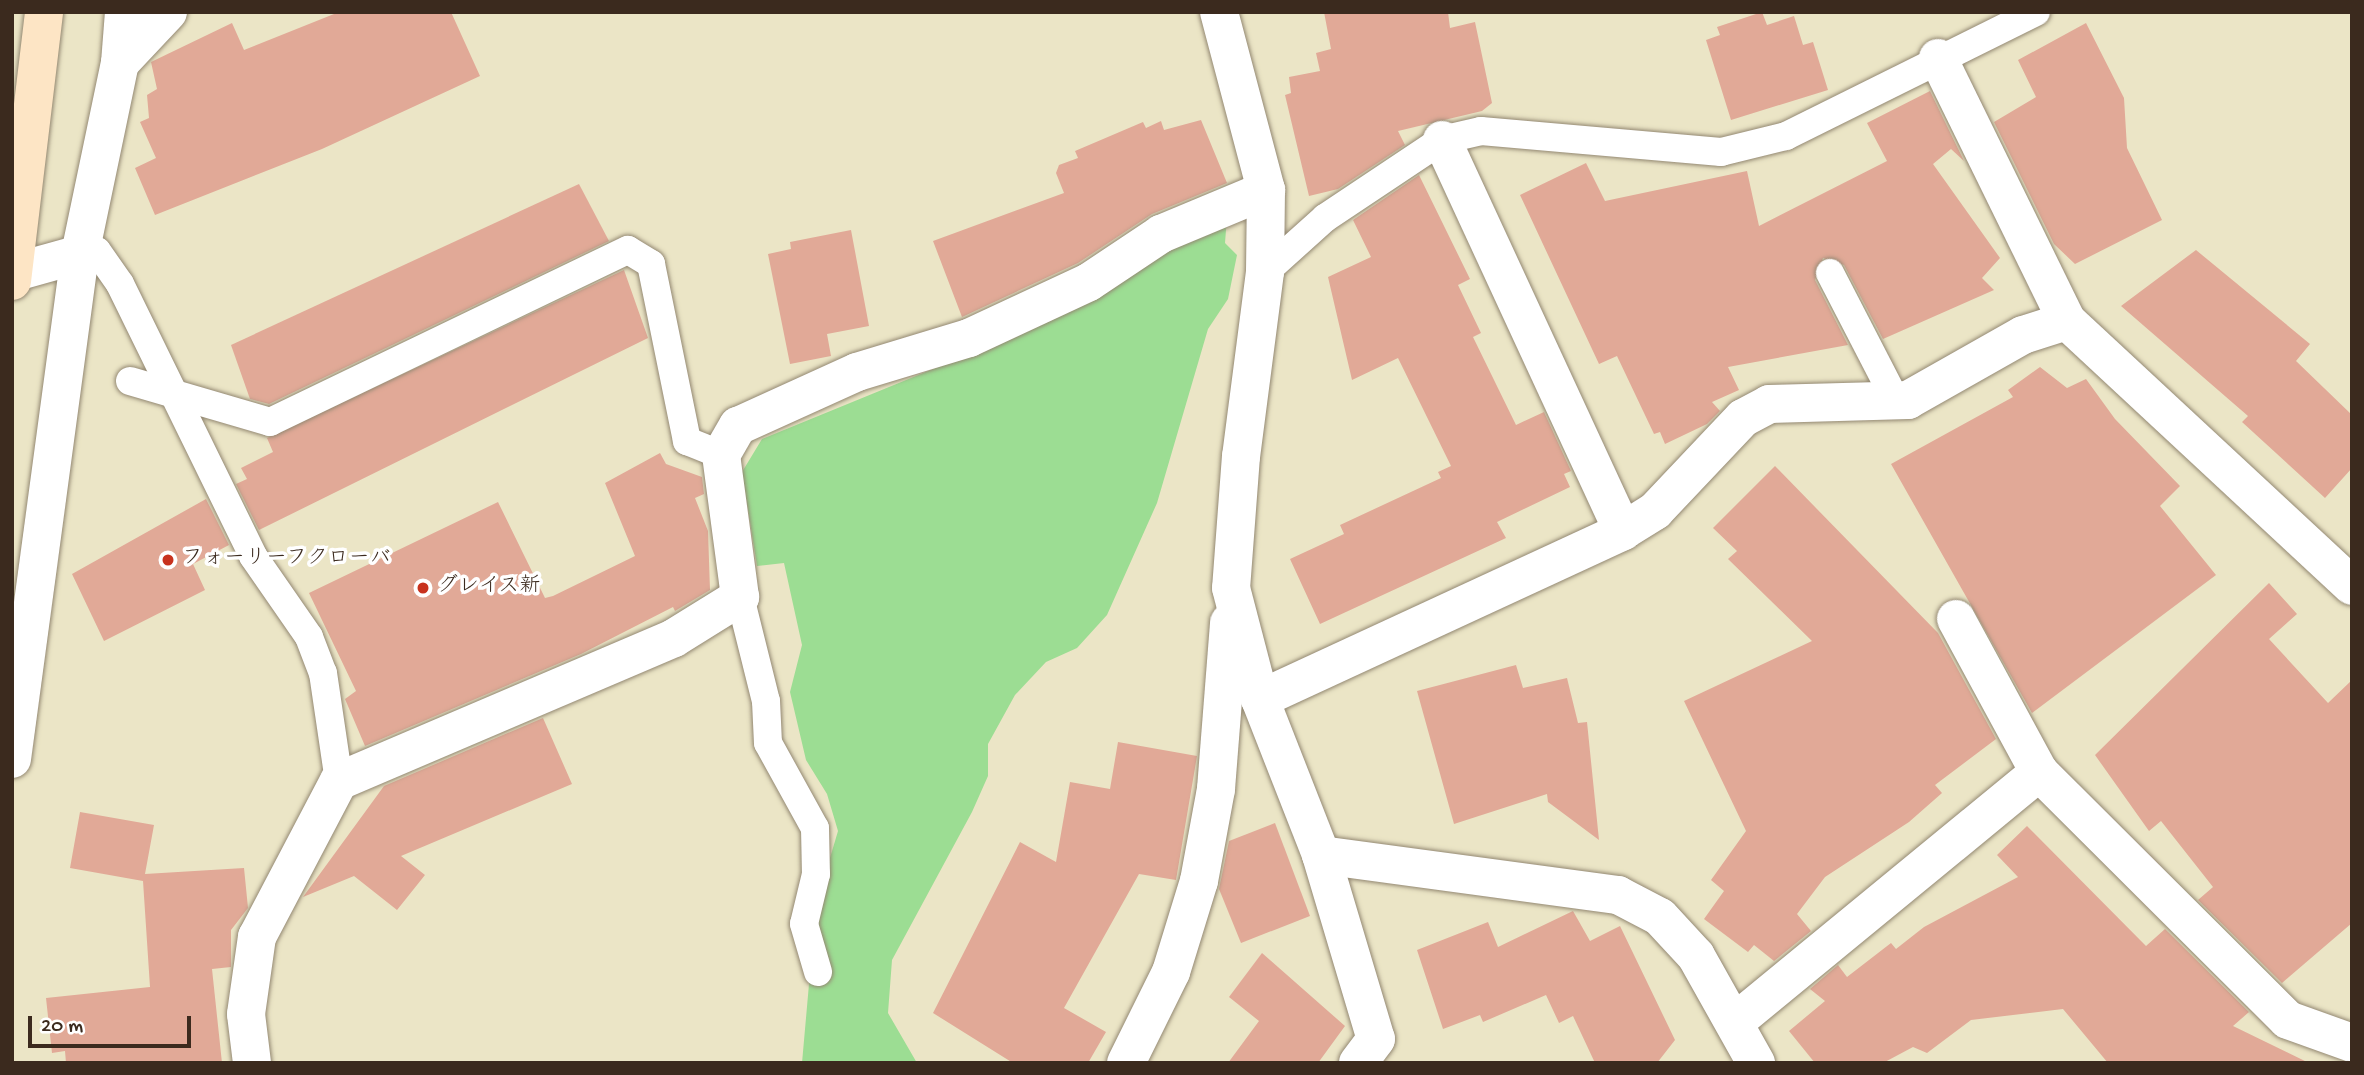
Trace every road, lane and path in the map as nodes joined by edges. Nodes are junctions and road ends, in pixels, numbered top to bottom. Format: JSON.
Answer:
{"nodes":[{"id":1,"x":44,"y":12,"type":"edge"},
{"id":2,"x":124,"y":12,"type":"edge"},
{"id":3,"x":168,"y":12,"type":"edge"},
{"id":4,"x":1219,"y":12,"type":"edge"},
{"id":5,"x":2036,"y":12,"type":"edge"},
{"id":6,"x":1938,"y":58,"type":"junction"},
{"id":7,"x":120,"y":63,"type":"junction"},
{"id":8,"x":1442,"y":140,"type":"junction"},
{"id":9,"x":1266,"y":190,"type":"junction"},
{"id":10,"x":80,"y":254,"type":"junction"},
{"id":11,"x":1265,"y":272,"type":"junction"},
{"id":12,"x":1830,"y":273,"type":"dead end"},
{"id":13,"x":13,"y":276,"type":"edge"},
{"id":14,"x":2067,"y":321,"type":"junction"},
{"id":15,"x":130,"y":381,"type":"dead end"},
{"id":16,"x":172,"y":393,"type":"junction"},
{"id":17,"x":1896,"y":401,"type":"junction"},
{"id":18,"x":721,"y":455,"type":"junction"},
{"id":19,"x":1623,"y":531,"type":"junction"},
{"id":20,"x":2352,"y":586,"type":"edge"},
{"id":21,"x":1231,"y":588,"type":"junction"},
{"id":22,"x":740,"y":597,"type":"junction"},
{"id":23,"x":1956,"y":619,"type":"dead end"},
{"id":24,"x":1260,"y":699,"type":"junction"},
{"id":25,"x":12,"y":758,"type":"edge"},
{"id":26,"x":2039,"y":772,"type":"junction"},
{"id":27,"x":339,"y":782,"type":"junction"},
{"id":28,"x":1321,"y":855,"type":"junction"},
{"id":29,"x":818,"y":972,"type":"dead end"},
{"id":30,"x":1735,"y":1022,"type":"junction"},
{"id":31,"x":2352,"y":1043,"type":"edge"},
{"id":32,"x":252,"y":1063,"type":"edge"},
{"id":33,"x":1126,"y":1063,"type":"edge"},
{"id":34,"x":1358,"y":1063,"type":"edge"},
{"id":35,"x":1756,"y":1063,"type":"edge"}],
"edges":[{"from":1,"to":13,"type":"street"},
{"from":2,"to":7,"type":"street"},
{"from":3,"to":7,"type":"street"},
{"from":4,"to":9,"type":"street"},
{"from":5,"to":6,"type":"lane"},
{"from":6,"to":8,"type":"lane"},
{"from":6,"to":14,"type":"street"},
{"from":7,"to":10,"type":"street"},
{"from":8,"to":11,"type":"lane"},
{"from":8,"to":19,"type":"street"},
{"from":9,"to":11,"type":"street"},
{"from":9,"to":18,"type":"street"},
{"from":10,"to":13,"type":"street"},
{"from":10,"to":16,"type":"lane"},
{"from":10,"to":25,"type":"street"},
{"from":11,"to":21,"type":"street"},
{"from":12,"to":17,"type":"lane"},
{"from":14,"to":17,"type":"street"},
{"from":14,"to":20,"type":"street"},
{"from":15,"to":16,"type":"lane"},
{"from":16,"to":18,"type":"lane"},
{"from":16,"to":27,"type":"lane"},
{"from":17,"to":19,"type":"street"},
{"from":18,"to":22,"type":"street"},
{"from":19,"to":24,"type":"street"},
{"from":21,"to":24,"type":"street"},
{"from":21,"to":33,"type":"street"},
{"from":22,"to":27,"type":"street"},
{"from":22,"to":29,"type":"lane"},
{"from":23,"to":26,"type":"street"},
{"from":24,"to":28,"type":"street"},
{"from":26,"to":30,"type":"street"},
{"from":26,"to":31,"type":"street"},
{"from":27,"to":32,"type":"street"},
{"from":28,"to":30,"type":"street"},
{"from":28,"to":34,"type":"street"},
{"from":30,"to":35,"type":"street"}]}
